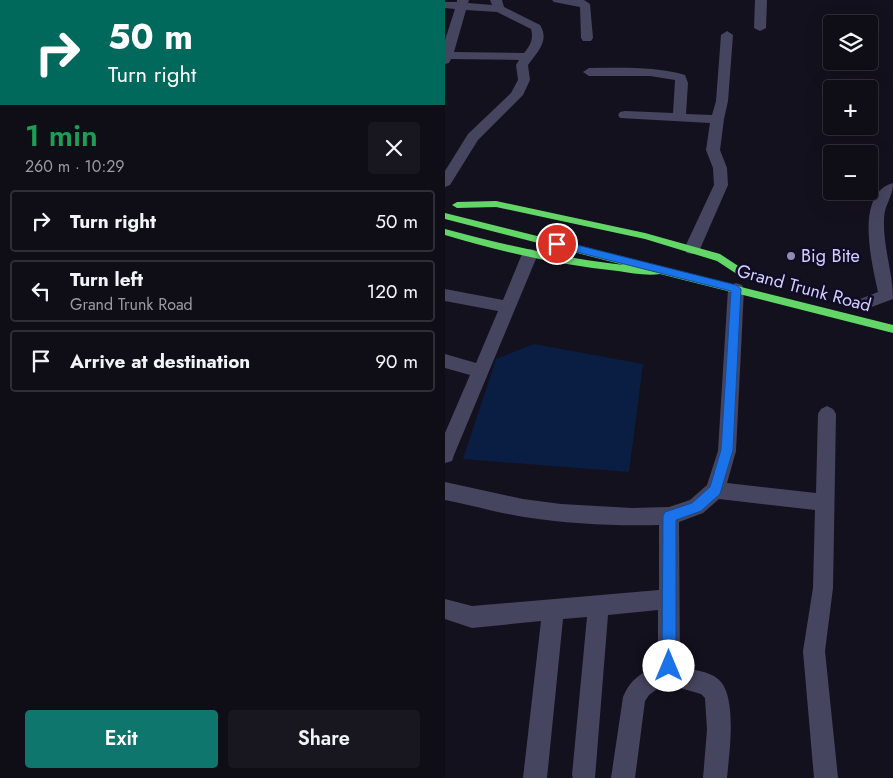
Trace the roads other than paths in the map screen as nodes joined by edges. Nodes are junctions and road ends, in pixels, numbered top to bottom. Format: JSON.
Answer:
{"nodes":[{"id":1,"x":558,"y":0,"type":"edge"},
{"id":2,"x":761,"y":0,"type":"edge"},
{"id":3,"x":462,"y":3,"type":"edge"},
{"id":4,"x":497,"y":4,"type":"edge"},
{"id":5,"x":445,"y":5,"type":"edge"},
{"id":6,"x":760,"y":28,"type":"dead end"},
{"id":7,"x":727,"y":35,"type":"dead end"},
{"id":8,"x":587,"y":38,"type":"dead end"},
{"id":9,"x":527,"y":57,"type":"junction"},
{"id":10,"x":446,"y":58,"type":"edge"},
{"id":11,"x":589,"y":72,"type":"dead end"},
{"id":12,"x":625,"y":115,"type":"dead end"},
{"id":13,"x":679,"y":118,"type":"junction"},
{"id":14,"x":717,"y":119,"type":"junction"},
{"id":15,"x":445,"y":182,"type":"edge"},
{"id":16,"x":893,"y":188,"type":"edge"},
{"id":17,"x":451,"y":203,"type":"edge"},
{"id":18,"x":445,"y":216,"type":"edge"},
{"id":19,"x":550,"y":228,"type":"dead end"},
{"id":20,"x":445,"y":232,"type":"edge"},
{"id":21,"x":530,"y":254,"type":"junction"},
{"id":22,"x":692,"y":255,"type":"junction"},
{"id":23,"x":667,"y":271,"type":"junction"},
{"id":24,"x":748,"y":282,"type":"junction"},
{"id":25,"x":890,"y":293,"type":"edge"},
{"id":26,"x":445,"y":295,"type":"edge"},
{"id":27,"x":864,"y":306,"type":"dead end"},
{"id":28,"x":508,"y":308,"type":"junction"},
{"id":29,"x":893,"y":329,"type":"edge"},
{"id":30,"x":445,"y":361,"type":"edge"},
{"id":31,"x":481,"y":371,"type":"junction"},
{"id":32,"x":827,"y":414,"type":"dead end"},
{"id":33,"x":445,"y":455,"type":"edge"},
{"id":34,"x":715,"y":490,"type":"junction"},
{"id":35,"x":445,"y":491,"type":"edge"},
{"id":36,"x":826,"y":503,"type":"junction"},
{"id":37,"x":669,"y":516,"type":"junction"},
{"id":38,"x":669,"y":599,"type":"junction"},
{"id":39,"x":598,"y":606,"type":"junction"},
{"id":40,"x":445,"y":609,"type":"edge"},
{"id":41,"x":553,"y":609,"type":"junction"},
{"id":42,"x":671,"y":674,"type":"junction"},
{"id":43,"x":584,"y":776,"type":"dead end"},
{"id":44,"x":535,"y":778,"type":"edge"},
{"id":45,"x":623,"y":778,"type":"edge"},
{"id":46,"x":715,"y":778,"type":"edge"},
{"id":47,"x":826,"y":778,"type":"edge"}],
"edges":[{"from":1,"to":8,"type":"street"},
{"from":2,"to":6,"type":"street"},
{"from":3,"to":4,"type":"street"},
{"from":3,"to":5,"type":"street"},
{"from":3,"to":10,"type":"street"},
{"from":4,"to":9,"type":"street"},
{"from":7,"to":14,"type":"street"},
{"from":9,"to":10,"type":"street"},
{"from":9,"to":15,"type":"street"},
{"from":11,"to":13,"type":"street"},
{"from":12,"to":13,"type":"street"},
{"from":13,"to":14,"type":"street"},
{"from":14,"to":22,"type":"street"},
{"from":16,"to":25,"type":"street"},
{"from":17,"to":19,"type":"main road"},
{"from":17,"to":22,"type":"main road","name":"Grand Trunk Road"},
{"from":18,"to":23,"type":"main road","name":"Grand Trunk Road"},
{"from":20,"to":21,"type":"main road"},
{"from":21,"to":23,"type":"main road"},
{"from":21,"to":28,"type":"street"},
{"from":22,"to":24,"type":"main road","name":"Grand Trunk Road"},
{"from":23,"to":24,"type":"main road","name":"Grand Trunk Road"},
{"from":24,"to":29,"type":"main road","name":"Grand Trunk Road"},
{"from":24,"to":34,"type":"street"},
{"from":25,"to":27,"type":"street"},
{"from":26,"to":28,"type":"street"},
{"from":28,"to":31,"type":"street"},
{"from":30,"to":31,"type":"street"},
{"from":31,"to":33,"type":"street"},
{"from":32,"to":36,"type":"street"},
{"from":34,"to":36,"type":"street"},
{"from":34,"to":37,"type":"street"},
{"from":35,"to":37,"type":"street"},
{"from":36,"to":47,"type":"street"},
{"from":37,"to":38,"type":"street"},
{"from":38,"to":39,"type":"street"},
{"from":38,"to":42,"type":"street"},
{"from":39,"to":41,"type":"street"},
{"from":39,"to":43,"type":"street"},
{"from":40,"to":41,"type":"street"},
{"from":41,"to":44,"type":"street"},
{"from":42,"to":45,"type":"street"},
{"from":42,"to":46,"type":"street"}]}
